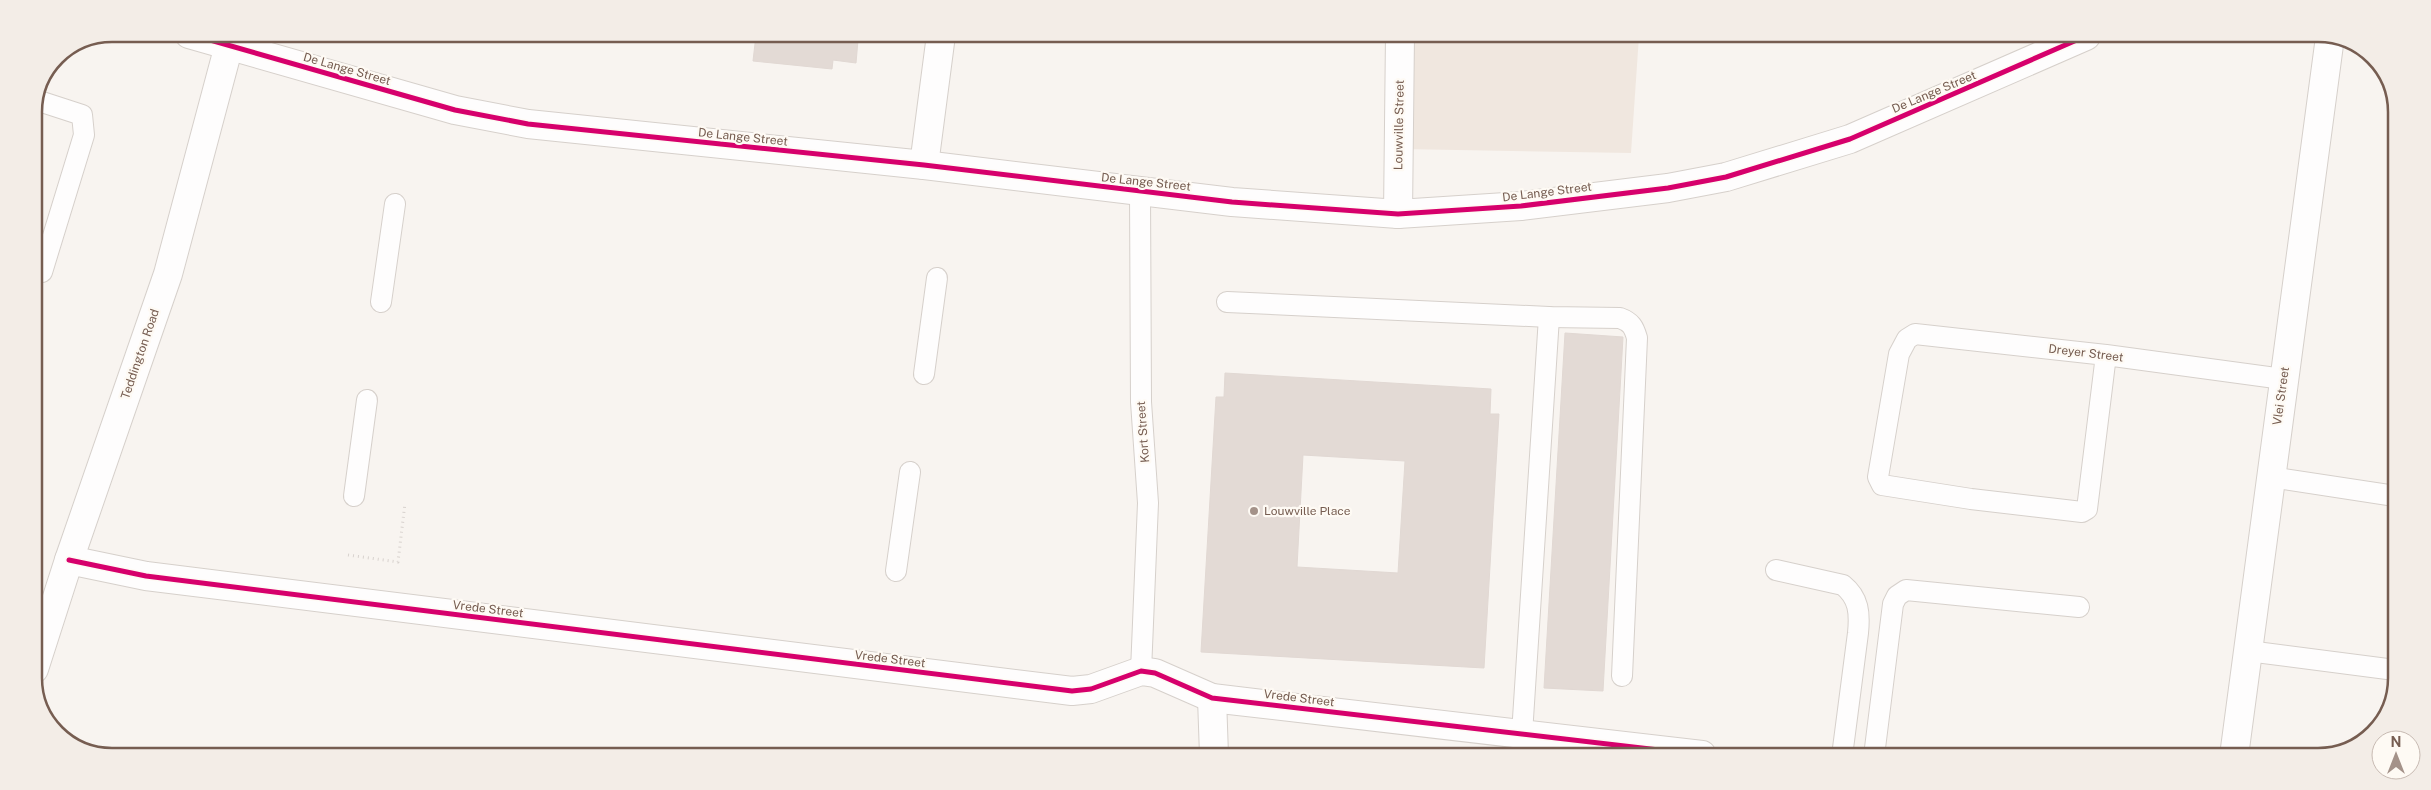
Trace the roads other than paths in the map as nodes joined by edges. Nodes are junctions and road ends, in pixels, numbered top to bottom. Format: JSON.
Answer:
{"nodes":[{"id":1,"x":230,"y":42,"type":"edge"},
{"id":2,"x":238,"y":42,"type":"edge"},
{"id":3,"x":940,"y":42,"type":"edge"},
{"id":4,"x":1400,"y":42,"type":"edge"},
{"id":5,"x":2072,"y":42,"type":"edge"},
{"id":6,"x":2329,"y":43,"type":"edge"},
{"id":7,"x":44,"y":102,"type":"edge"},
{"id":8,"x":924,"y":165,"type":"junction"},
{"id":9,"x":1140,"y":192,"type":"junction"},
{"id":10,"x":395,"y":204,"type":"dead end"},
{"id":11,"x":1398,"y":214,"type":"junction"},
{"id":12,"x":42,"y":272,"type":"dead end"},
{"id":13,"x":937,"y":278,"type":"dead end"},
{"id":14,"x":381,"y":302,"type":"dead end"},
{"id":15,"x":1227,"y":302,"type":"dead end"},
{"id":16,"x":1549,"y":317,"type":"junction"},
{"id":17,"x":2106,"y":355,"type":"junction"},
{"id":18,"x":924,"y":374,"type":"dead end"},
{"id":19,"x":2283,"y":379,"type":"junction"},
{"id":20,"x":367,"y":400,"type":"dead end"},
{"id":21,"x":910,"y":472,"type":"dead end"},
{"id":22,"x":2270,"y":476,"type":"junction"},
{"id":23,"x":2388,"y":495,"type":"edge"},
{"id":24,"x":354,"y":496,"type":"dead end"},
{"id":25,"x":69,"y":560,"type":"junction"},
{"id":26,"x":1776,"y":570,"type":"dead end"},
{"id":27,"x":896,"y":571,"type":"dead end"},
{"id":28,"x":2079,"y":607,"type":"dead end"},
{"id":29,"x":43,"y":641,"type":"edge"},
{"id":30,"x":2248,"y":651,"type":"junction"},
{"id":31,"x":2388,"y":669,"type":"edge"},
{"id":32,"x":1141,"y":671,"type":"junction"},
{"id":33,"x":1622,"y":676,"type":"dead end"},
{"id":34,"x":1212,"y":698,"type":"junction"},
{"id":35,"x":1522,"y":734,"type":"junction"},
{"id":36,"x":1214,"y":748,"type":"edge"},
{"id":37,"x":1609,"y":748,"type":"edge"},
{"id":38,"x":1843,"y":748,"type":"edge"},
{"id":39,"x":1875,"y":748,"type":"edge"},
{"id":40,"x":2235,"y":748,"type":"edge"}],
"edges":[{"from":1,"to":25,"type":"street","name":"Teddington Road"},
{"from":2,"to":8,"type":"street","name":"De Lange Street"},
{"from":3,"to":8,"type":"street"},
{"from":4,"to":11,"type":"street","name":"Louwville Street"},
{"from":5,"to":11,"type":"street","name":"De Lange Street"},
{"from":6,"to":19,"type":"street","name":"Vlei Street"},
{"from":7,"to":12,"type":"lane"},
{"from":8,"to":9,"type":"street","name":"De Lange Street"},
{"from":9,"to":11,"type":"street","name":"De Lange Street"},
{"from":9,"to":32,"type":"lane","name":"Kort Street"},
{"from":10,"to":14,"type":"lane"},
{"from":13,"to":18,"type":"lane"},
{"from":15,"to":16,"type":"lane"},
{"from":16,"to":33,"type":"lane"},
{"from":16,"to":35,"type":"lane"},
{"from":17,"to":17,"type":"lane","name":"Dreyer Street"},
{"from":17,"to":19,"type":"lane","name":"Dreyer Street"},
{"from":19,"to":22,"type":"street","name":"Vlei Street"},
{"from":20,"to":24,"type":"lane"},
{"from":21,"to":27,"type":"lane"},
{"from":22,"to":23,"type":"lane"},
{"from":22,"to":30,"type":"street","name":"Vlei Street"},
{"from":25,"to":29,"type":"street","name":"Teddington Road"},
{"from":25,"to":32,"type":"street","name":"Vrede Street"},
{"from":26,"to":38,"type":"lane"},
{"from":28,"to":39,"type":"lane"},
{"from":30,"to":31,"type":"lane"},
{"from":30,"to":40,"type":"street","name":"Vlei Street"},
{"from":32,"to":34,"type":"street","name":"Vrede Street"},
{"from":34,"to":35,"type":"street","name":"Vrede Street"},
{"from":34,"to":36,"type":"street"},
{"from":35,"to":37,"type":"street","name":"Vrede Street"}]}
